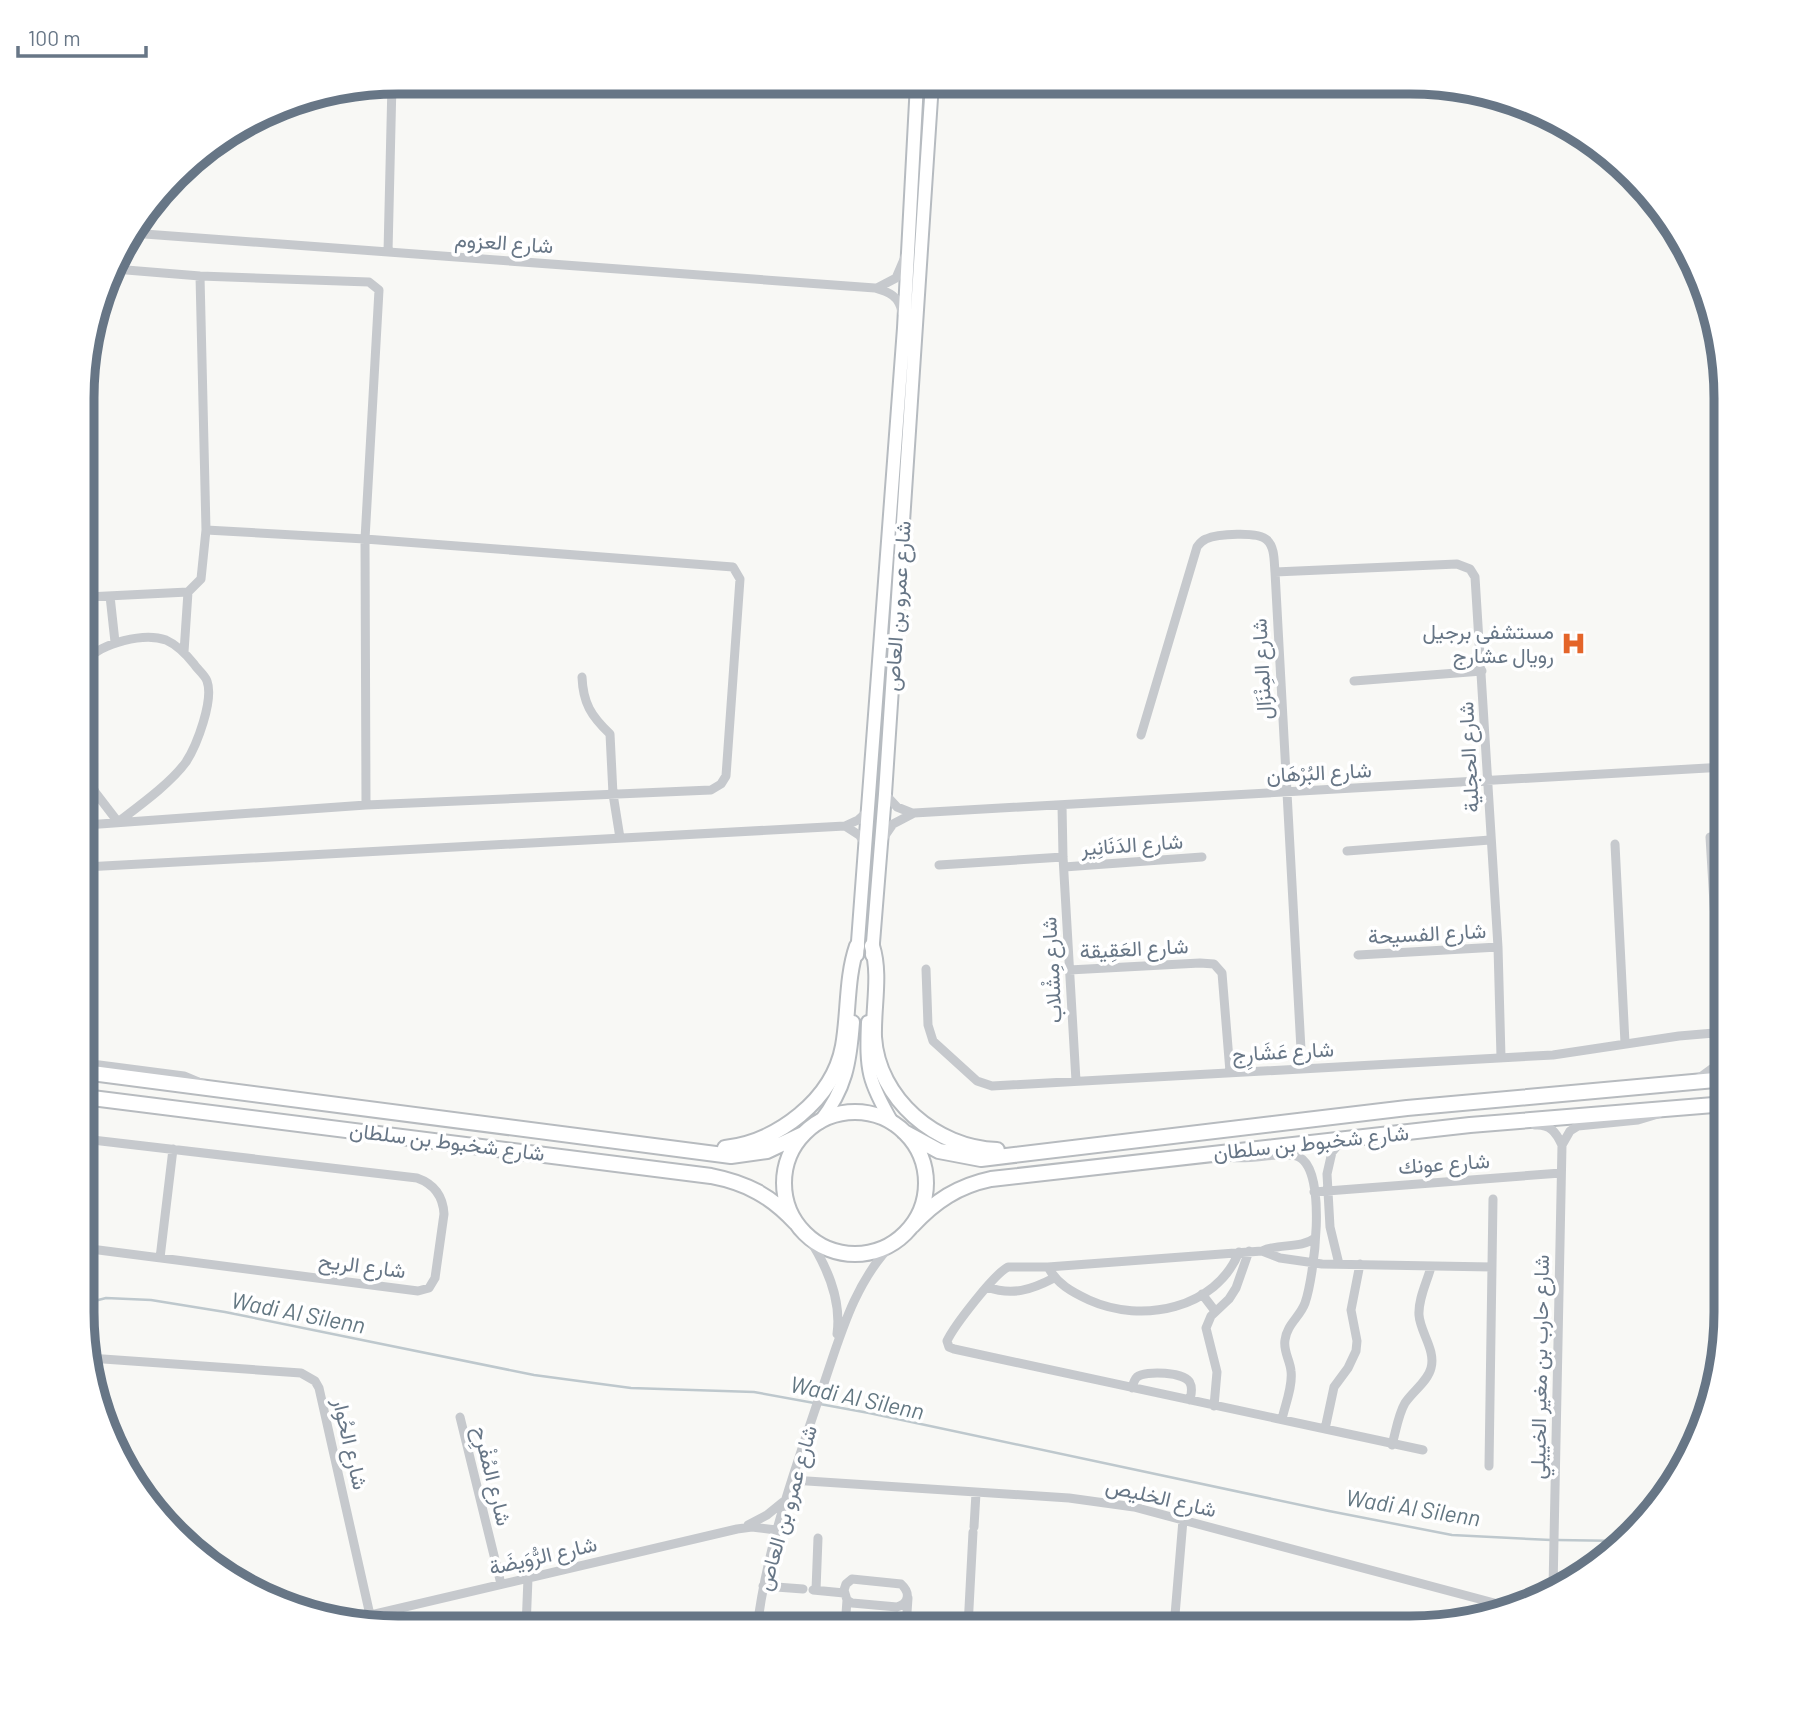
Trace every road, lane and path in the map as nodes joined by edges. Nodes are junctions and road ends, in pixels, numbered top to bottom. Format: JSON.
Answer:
{"nodes":[{"id":1,"x":392,"y":94,"type":"edge"},
{"id":2,"x":916,"y":94,"type":"edge"},
{"id":3,"x":931,"y":94,"type":"edge"},
{"id":4,"x":143,"y":234,"type":"edge"},
{"id":5,"x":908,"y":250,"type":"junction"},
{"id":6,"x":388,"y":252,"type":"junction"},
{"id":7,"x":123,"y":270,"type":"edge"},
{"id":8,"x":200,"y":276,"type":"junction"},
{"id":9,"x":875,"y":288,"type":"junction"},
{"id":10,"x":904,"y":328,"type":"junction"},
{"id":11,"x":206,"y":530,"type":"junction"},
{"id":12,"x":365,"y":539,"type":"junction"},
{"id":13,"x":1275,"y":572,"type":"junction"},
{"id":14,"x":188,"y":592,"type":"junction"},
{"id":15,"x":110,"y":596,"type":"junction"},
{"id":16,"x":94,"y":597,"type":"edge"},
{"id":17,"x":115,"y":642,"type":"junction"},
{"id":18,"x":94,"y":651,"type":"edge"},
{"id":19,"x":184,"y":652,"type":"junction"},
{"id":20,"x":1482,"y":671,"type":"junction"},
{"id":21,"x":582,"y":677,"type":"dead end"},
{"id":22,"x":1354,"y":681,"type":"dead end"},
{"id":23,"x":1140,"y":735,"type":"dead end"},
{"id":24,"x":1714,"y":768,"type":"edge"},
{"id":25,"x":1488,"y":782,"type":"junction"},
{"id":26,"x":94,"y":790,"type":"edge"},
{"id":27,"x":1287,"y":792,"type":"junction"},
{"id":28,"x":613,"y":794,"type":"junction"},
{"id":29,"x":885,"y":794,"type":"junction"},
{"id":30,"x":366,"y":805,"type":"junction"},
{"id":31,"x":1062,"y":805,"type":"junction"},
{"id":32,"x":868,"y":811,"type":"junction"},
{"id":33,"x":914,"y":813,"type":"junction"},
{"id":34,"x":118,"y":822,"type":"junction"},
{"id":35,"x":94,"y":824,"type":"edge"},
{"id":36,"x":845,"y":826,"type":"junction"},
{"id":37,"x":1710,"y":837,"type":"dead end"},
{"id":38,"x":620,"y":838,"type":"junction"},
{"id":39,"x":1490,"y":840,"type":"junction"},
{"id":40,"x":881,"y":843,"type":"junction"},
{"id":41,"x":866,"y":844,"type":"junction"},
{"id":42,"x":1615,"y":844,"type":"dead end"},
{"id":43,"x":1347,"y":851,"type":"dead end"},
{"id":44,"x":1202,"y":857,"type":"dead end"},
{"id":45,"x":1063,"y":862,"type":"junction"},
{"id":46,"x":939,"y":865,"type":"dead end"},
{"id":47,"x":94,"y":867,"type":"edge"},
{"id":48,"x":1714,"y":893,"type":"edge"},
{"id":49,"x":865,"y":946,"type":"junction"},
{"id":50,"x":1498,"y":947,"type":"junction"},
{"id":51,"x":1358,"y":955,"type":"dead end"},
{"id":52,"x":926,"y":969,"type":"dead end"},
{"id":53,"x":1069,"y":970,"type":"junction"},
{"id":54,"x":1714,"y":1033,"type":"edge"},
{"id":55,"x":1625,"y":1044,"type":"junction"},
{"id":56,"x":1501,"y":1057,"type":"junction"},
{"id":57,"x":94,"y":1064,"type":"edge"},
{"id":58,"x":1714,"y":1067,"type":"edge"},
{"id":59,"x":1302,"y":1068,"type":"junction"},
{"id":60,"x":1230,"y":1072,"type":"junction"},
{"id":61,"x":94,"y":1073,"type":"edge"},
{"id":62,"x":1714,"y":1080,"type":"edge"},
{"id":63,"x":1076,"y":1081,"type":"junction"},
{"id":64,"x":1695,"y":1081,"type":"junction"},
{"id":65,"x":207,"y":1087,"type":"junction"},
{"id":66,"x":94,"y":1098,"type":"edge"},
{"id":67,"x":1714,"y":1105,"type":"edge"},
{"id":68,"x":1674,"y":1108,"type":"junction"},
{"id":69,"x":820,"y":1122,"type":"junction"},
{"id":70,"x":1470,"y":1125,"type":"junction"},
{"id":71,"x":899,"y":1128,"type":"junction"},
{"id":72,"x":803,"y":1133,"type":"junction"},
{"id":73,"x":610,"y":1139,"type":"junction"},
{"id":74,"x":94,"y":1140,"type":"edge"},
{"id":75,"x":1137,"y":1140,"type":"junction"},
{"id":76,"x":1342,"y":1140,"type":"junction"},
{"id":77,"x":1562,"y":1145,"type":"junction"},
{"id":78,"x":173,"y":1150,"type":"junction"},
{"id":79,"x":1218,"y":1153,"type":"junction"},
{"id":80,"x":1561,"y":1173,"type":"junction"},
{"id":81,"x":1329,"y":1191,"type":"junction"},
{"id":82,"x":1314,"y":1192,"type":"junction"},
{"id":83,"x":1493,"y":1199,"type":"dead end"},
{"id":84,"x":912,"y":1226,"type":"junction"},
{"id":85,"x":801,"y":1229,"type":"junction"},
{"id":86,"x":1331,"y":1233,"type":"junction"},
{"id":87,"x":1316,"y":1236,"type":"junction"},
{"id":88,"x":893,"y":1242,"type":"junction"},
{"id":89,"x":94,"y":1249,"type":"edge"},
{"id":90,"x":1262,"y":1251,"type":"junction"},
{"id":91,"x":1244,"y":1252,"type":"junction"},
{"id":92,"x":160,"y":1258,"type":"junction"},
{"id":93,"x":1312,"y":1262,"type":"junction"},
{"id":94,"x":1339,"y":1264,"type":"junction"},
{"id":95,"x":1360,"y":1264,"type":"junction"},
{"id":96,"x":1048,"y":1267,"type":"junction"},
{"id":97,"x":1432,"y":1267,"type":"junction"},
{"id":98,"x":1492,"y":1267,"type":"junction"},
{"id":99,"x":1054,"y":1278,"type":"junction"},
{"id":100,"x":987,"y":1287,"type":"junction"},
{"id":101,"x":1202,"y":1294,"type":"junction"},
{"id":102,"x":1215,"y":1311,"type":"junction"},
{"id":103,"x":835,"y":1350,"type":"junction"},
{"id":104,"x":98,"y":1359,"type":"edge"},
{"id":105,"x":1132,"y":1388,"type":"junction"},
{"id":106,"x":1191,"y":1401,"type":"junction"},
{"id":107,"x":1214,"y":1406,"type":"junction"},
{"id":108,"x":460,"y":1417,"type":"dead end"},
{"id":109,"x":1282,"y":1419,"type":"junction"},
{"id":110,"x":1325,"y":1429,"type":"junction"},
{"id":111,"x":1392,"y":1445,"type":"junction"},
{"id":112,"x":1423,"y":1450,"type":"dead end"},
{"id":113,"x":1489,"y":1466,"type":"dead end"},
{"id":114,"x":792,"y":1480,"type":"junction"},
{"id":115,"x":975,"y":1493,"type":"junction"},
{"id":116,"x":785,"y":1499,"type":"junction"},
{"id":117,"x":1183,"y":1520,"type":"junction"},
{"id":118,"x":737,"y":1529,"type":"junction"},
{"id":119,"x":776,"y":1530,"type":"junction"},
{"id":120,"x":818,"y":1538,"type":"dead end"},
{"id":121,"x":528,"y":1578,"type":"junction"},
{"id":122,"x":1553,"y":1579,"type":"edge"},
{"id":123,"x":501,"y":1584,"type":"junction"},
{"id":124,"x":763,"y":1586,"type":"junction"},
{"id":125,"x":810,"y":1590,"type":"junction"},
{"id":126,"x":908,"y":1595,"type":"junction"},
{"id":127,"x":845,"y":1597,"type":"junction"},
{"id":128,"x":1494,"y":1603,"type":"edge"},
{"id":129,"x":373,"y":1614,"type":"edge"},
{"id":130,"x":370,"y":1615,"type":"edge"},
{"id":131,"x":526,"y":1616,"type":"edge"},
{"id":132,"x":759,"y":1616,"type":"edge"},
{"id":133,"x":845,"y":1616,"type":"edge"},
{"id":134,"x":907,"y":1616,"type":"edge"},
{"id":135,"x":969,"y":1616,"type":"edge"},
{"id":136,"x":1175,"y":1616,"type":"edge"}],
"edges":[{"from":1,"to":6,"type":"street"},
{"from":2,"to":5,"type":"main road","name":"شارع عمرو بن العاص"},
{"from":3,"to":29,"type":"main road","name":"شارع عمرو بن العاص"},
{"from":4,"to":6,"type":"street","name":"شارع العزوم"},
{"from":5,"to":9,"type":"street"},
{"from":5,"to":10,"type":"main road","name":"شارع عمرو بن العاص"},
{"from":6,"to":9,"type":"street","name":"شارع العزوم"},
{"from":7,"to":8,"type":"street"},
{"from":8,"to":11,"type":"street"},
{"from":8,"to":12,"type":"street"},
{"from":9,"to":10,"type":"street"},
{"from":10,"to":32,"type":"main road","name":"شارع عمرو بن العاص"},
{"from":11,"to":12,"type":"street"},
{"from":11,"to":14,"type":"street"},
{"from":12,"to":28,"type":"street"},
{"from":12,"to":30,"type":"street"},
{"from":13,"to":20,"type":"street","name":"شارع الحجلية"},
{"from":13,"to":23,"type":"street","name":"شارع المِنْزَال"},
{"from":13,"to":27,"type":"street","name":"شارع المِنْزَال"},
{"from":14,"to":15,"type":"street"},
{"from":14,"to":19,"type":"street"},
{"from":15,"to":16,"type":"street"},
{"from":15,"to":17,"type":"street"},
{"from":17,"to":18,"type":"street"},
{"from":17,"to":19,"type":"street"},
{"from":19,"to":34,"type":"street"},
{"from":20,"to":22,"type":"street"},
{"from":20,"to":25,"type":"street","name":"شارع الحجلية"},
{"from":21,"to":28,"type":"street"},
{"from":24,"to":25,"type":"street","name":"شارع البُرْهَان"},
{"from":25,"to":27,"type":"street","name":"شارع البُرْهَان"},
{"from":25,"to":39,"type":"street","name":"شارع الحجلية"},
{"from":26,"to":34,"type":"street"},
{"from":27,"to":31,"type":"street","name":"شارع البُرْهَان"},
{"from":27,"to":59,"type":"street","name":"شارع المِنْزَال"},
{"from":28,"to":30,"type":"street"},
{"from":28,"to":38,"type":"street"},
{"from":29,"to":33,"type":"street"},
{"from":29,"to":40,"type":"main road","name":"شارع عمرو بن العاص"},
{"from":30,"to":34,"type":"street"},
{"from":31,"to":33,"type":"street","name":"شارع البُرْهَان"},
{"from":31,"to":45,"type":"street","name":"شارع مِشْلاب"},
{"from":32,"to":36,"type":"street"},
{"from":32,"to":41,"type":"main road","name":"شارع عمرو بن العاص"},
{"from":33,"to":40,"type":"street"},
{"from":34,"to":35,"type":"street"},
{"from":36,"to":38,"type":"street"},
{"from":36,"to":41,"type":"street"},
{"from":37,"to":48,"type":"street"},
{"from":38,"to":47,"type":"street"},
{"from":39,"to":43,"type":"street"},
{"from":39,"to":50,"type":"street","name":"شارع الحجلية"},
{"from":40,"to":49,"type":"main road","name":"شارع عمرو بن العاص"},
{"from":41,"to":49,"type":"main road","name":"شارع عمرو بن العاص"},
{"from":42,"to":55,"type":"street"},
{"from":44,"to":45,"type":"street","name":"شارع الدَنَانِير"},
{"from":45,"to":46,"type":"street"},
{"from":45,"to":53,"type":"street","name":"شارع مِشْلاب"},
{"from":49,"to":69,"type":"main road","name":"شارع عمرو بن العاص"},
{"from":49,"to":71,"type":"main road","name":"شارع عمرو بن العاص"},
{"from":49,"to":73,"type":"main road"},
{"from":49,"to":75,"type":"main road"},
{"from":50,"to":51,"type":"street","name":"شارع الفسيحة"},
{"from":50,"to":56,"type":"street","name":"شارع الحجلية"},
{"from":52,"to":63,"type":"street","name":"شارع عَشَارِج"},
{"from":53,"to":60,"type":"street","name":"شارع العَقِيقة"},
{"from":53,"to":63,"type":"street","name":"شارع مِشْلاب"},
{"from":54,"to":55,"type":"street","name":"شارع عَشَارِج"},
{"from":55,"to":56,"type":"street","name":"شارع عَشَارِج"},
{"from":56,"to":59,"type":"street","name":"شارع عَشَارِج"},
{"from":57,"to":65,"type":"street"},
{"from":58,"to":64,"type":"street"},
{"from":59,"to":60,"type":"street","name":"شارع عَشَارِج"},
{"from":60,"to":63,"type":"street","name":"شارع عَشَارِج"},
{"from":61,"to":65,"type":"main road","name":"شارع شخبوط بن سلطان"},
{"from":62,"to":64,"type":"main road","name":"شارع شخبوط بن سلطان"},
{"from":64,"to":75,"type":"main road","name":"شارع شخبوط بن سلطان"},
{"from":65,"to":73,"type":"main road","name":"شارع شخبوط بن سلطان"},
{"from":66,"to":85,"type":"main road","name":"شارع شخبوط بن سلطان"},
{"from":67,"to":68,"type":"main road","name":"شارع شخبوط بن سلطان"},
{"from":68,"to":70,"type":"main road","name":"شارع شخبوط بن سلطان"},
{"from":68,"to":77,"type":"street"},
{"from":69,"to":71,"type":"main road"},
{"from":69,"to":72,"type":"main road"},
{"from":70,"to":76,"type":"main road","name":"شارع شخبوط بن سلطان"},
{"from":70,"to":77,"type":"street"},
{"from":71,"to":75,"type":"main road","name":"شارع شخبوط بن سلطان"},
{"from":71,"to":84,"type":"main road"},
{"from":72,"to":73,"type":"main road","name":"شارع شخبوط بن سلطان"},
{"from":72,"to":85,"type":"main road"},
{"from":74,"to":78,"type":"street","name":"شارع الريح"},
{"from":76,"to":79,"type":"main road","name":"شارع شخبوط بن سلطان"},
{"from":76,"to":81,"type":"street"},
{"from":77,"to":80,"type":"street","name":"شارع حارب بن مغير الخييلي"},
{"from":78,"to":92,"type":"street"},
{"from":78,"to":92,"type":"street","name":"شارع الريح"},
{"from":79,"to":82,"type":"street"},
{"from":79,"to":84,"type":"main road","name":"شارع شخبوط بن سلطان"},
{"from":80,"to":81,"type":"street","name":"شارع عونك"},
{"from":80,"to":122,"type":"street","name":"شارع حارب بن مغير الخييلي"},
{"from":81,"to":82,"type":"street","name":"شارع عونك"},
{"from":81,"to":86,"type":"street"},
{"from":82,"to":87,"type":"street"},
{"from":83,"to":98,"type":"street"},
{"from":84,"to":88,"type":"main road"},
{"from":85,"to":88,"type":"main road"},
{"from":85,"to":103,"type":"street","name":"شارع عمرو بن العاص"},
{"from":86,"to":87,"type":"street"},
{"from":86,"to":94,"type":"street"},
{"from":87,"to":90,"type":"street"},
{"from":87,"to":93,"type":"street"},
{"from":88,"to":103,"type":"street","name":"شارع عمرو بن العاص"},
{"from":89,"to":92,"type":"street","name":"شارع الريح"},
{"from":90,"to":91,"type":"street"},
{"from":90,"to":93,"type":"street"},
{"from":91,"to":96,"type":"street"},
{"from":91,"to":101,"type":"street"},
{"from":91,"to":102,"type":"street"},
{"from":93,"to":94,"type":"street"},
{"from":93,"to":109,"type":"street"},
{"from":94,"to":95,"type":"street"},
{"from":95,"to":97,"type":"street"},
{"from":95,"to":110,"type":"street"},
{"from":96,"to":99,"type":"street"},
{"from":96,"to":100,"type":"street"},
{"from":97,"to":98,"type":"street"},
{"from":97,"to":111,"type":"street"},
{"from":98,"to":113,"type":"street"},
{"from":99,"to":100,"type":"street"},
{"from":99,"to":101,"type":"street"},
{"from":100,"to":105,"type":"street"},
{"from":101,"to":102,"type":"street"},
{"from":102,"to":107,"type":"street"},
{"from":103,"to":114,"type":"street","name":"شارع عمرو بن العاص"},
{"from":104,"to":130,"type":"street","name":"شارع الحُوار"},
{"from":105,"to":106,"type":"street"},
{"from":105,"to":106,"type":"street"},
{"from":106,"to":107,"type":"street"},
{"from":107,"to":109,"type":"street"},
{"from":108,"to":123,"type":"street","name":"شارع المُفْرِح"},
{"from":109,"to":110,"type":"street"},
{"from":110,"to":111,"type":"street"},
{"from":111,"to":112,"type":"street"},
{"from":114,"to":115,"type":"street","name":"شارع الخليص"},
{"from":114,"to":116,"type":"street","name":"شارع عمرو بن العاص"},
{"from":115,"to":117,"type":"street","name":"شارع الخليص"},
{"from":115,"to":135,"type":"street"},
{"from":116,"to":118,"type":"street","name":"شارع الرُّوَيضَة"},
{"from":116,"to":119,"type":"street","name":"شارع عمرو بن العاص"},
{"from":117,"to":128,"type":"street","name":"شارع الخليص"},
{"from":117,"to":136,"type":"street"},
{"from":118,"to":119,"type":"street","name":"شارع الرُّوَيضَة"},
{"from":118,"to":121,"type":"street","name":"شارع الرُّوَيضَة"},
{"from":119,"to":124,"type":"street","name":"شارع عمرو بن العاص"},
{"from":120,"to":125,"type":"street"},
{"from":121,"to":123,"type":"street","name":"شارع الرُّوَيضَة"},
{"from":121,"to":131,"type":"street"},
{"from":123,"to":129,"type":"street","name":"شارع الرُّوَيضَة"},
{"from":124,"to":125,"type":"street"},
{"from":124,"to":132,"type":"street","name":"شارع عمرو بن العاص"},
{"from":125,"to":127,"type":"street"},
{"from":126,"to":127,"type":"street"},
{"from":126,"to":127,"type":"street"},
{"from":126,"to":134,"type":"street"},
{"from":127,"to":133,"type":"street"}]}
